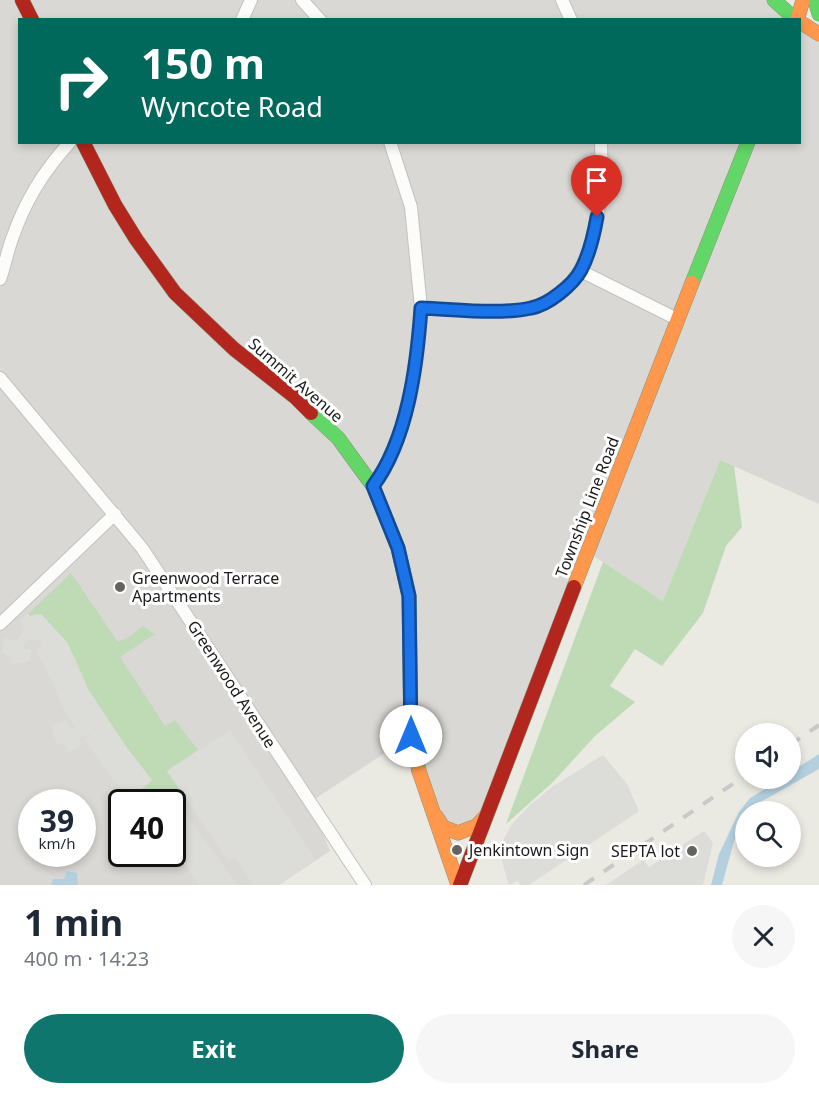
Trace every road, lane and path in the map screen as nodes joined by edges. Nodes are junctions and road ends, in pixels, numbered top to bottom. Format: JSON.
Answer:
{"nodes":[{"id":1,"x":22,"y":0,"type":"edge"},
{"id":2,"x":251,"y":0,"type":"edge"},
{"id":3,"x":302,"y":0,"type":"edge"},
{"id":4,"x":562,"y":0,"type":"edge"},
{"id":5,"x":774,"y":0,"type":"edge"},
{"id":6,"x":803,"y":0,"type":"edge"},
{"id":7,"x":815,"y":0,"type":"edge"},
{"id":8,"x":819,"y":14,"type":"edge"},
{"id":9,"x":31,"y":18,"type":"edge"},
{"id":10,"x":243,"y":18,"type":"edge"},
{"id":11,"x":318,"y":18,"type":"edge"},
{"id":12,"x":570,"y":18,"type":"edge"},
{"id":13,"x":795,"y":18,"type":"edge"},
{"id":14,"x":798,"y":18,"type":"edge"},
{"id":15,"x":801,"y":23,"type":"edge"},
{"id":16,"x":819,"y":34,"type":"edge"},
{"id":17,"x":68,"y":144,"type":"edge"},
{"id":18,"x":84,"y":144,"type":"edge"},
{"id":19,"x":391,"y":144,"type":"edge"},
{"id":20,"x":601,"y":144,"type":"edge"},
{"id":21,"x":747,"y":144,"type":"edge"},
{"id":22,"x":581,"y":271,"type":"junction"},
{"id":23,"x":0,"y":279,"type":"edge"},
{"id":24,"x":421,"y":308,"type":"junction"},
{"id":25,"x":677,"y":319,"type":"junction"},
{"id":26,"x":0,"y":378,"type":"edge"},
{"id":27,"x":373,"y":486,"type":"junction"},
{"id":28,"x":115,"y":514,"type":"junction"},
{"id":29,"x":0,"y":624,"type":"edge"},
{"id":30,"x":433,"y":812,"type":"junction"},
{"id":31,"x":486,"y":816,"type":"junction"},
{"id":32,"x":365,"y":885,"type":"edge"},
{"id":33,"x":459,"y":885,"type":"edge"}],
"edges":[{"from":1,"to":9,"type":"main road"},
{"from":2,"to":10,"type":"street"},
{"from":3,"to":11,"type":"street"},
{"from":4,"to":12,"type":"street"},
{"from":5,"to":13,"type":"main road"},
{"from":6,"to":14,"type":"main road"},
{"from":7,"to":8,"type":"main road"},
{"from":15,"to":16,"type":"main road"},
{"from":17,"to":23,"type":"street"},
{"from":18,"to":27,"type":"main road","name":"Summit Avenue"},
{"from":19,"to":24,"type":"street"},
{"from":20,"to":22,"type":"street"},
{"from":21,"to":25,"type":"main road","name":"Township Line Road"},
{"from":22,"to":24,"type":"street"},
{"from":22,"to":25,"type":"street"},
{"from":24,"to":27,"type":"street"},
{"from":25,"to":31,"type":"main road","name":"Township Line Road"},
{"from":26,"to":28,"type":"street","name":"Greenwood Avenue"},
{"from":27,"to":30,"type":"main road","name":"Summit Avenue"},
{"from":28,"to":29,"type":"street"},
{"from":28,"to":32,"type":"street","name":"Greenwood Avenue"},
{"from":30,"to":31,"type":"main road"},
{"from":30,"to":33,"type":"main road","name":"Summit Avenue"},
{"from":31,"to":33,"type":"main road","name":"Township Line Road"}]}
